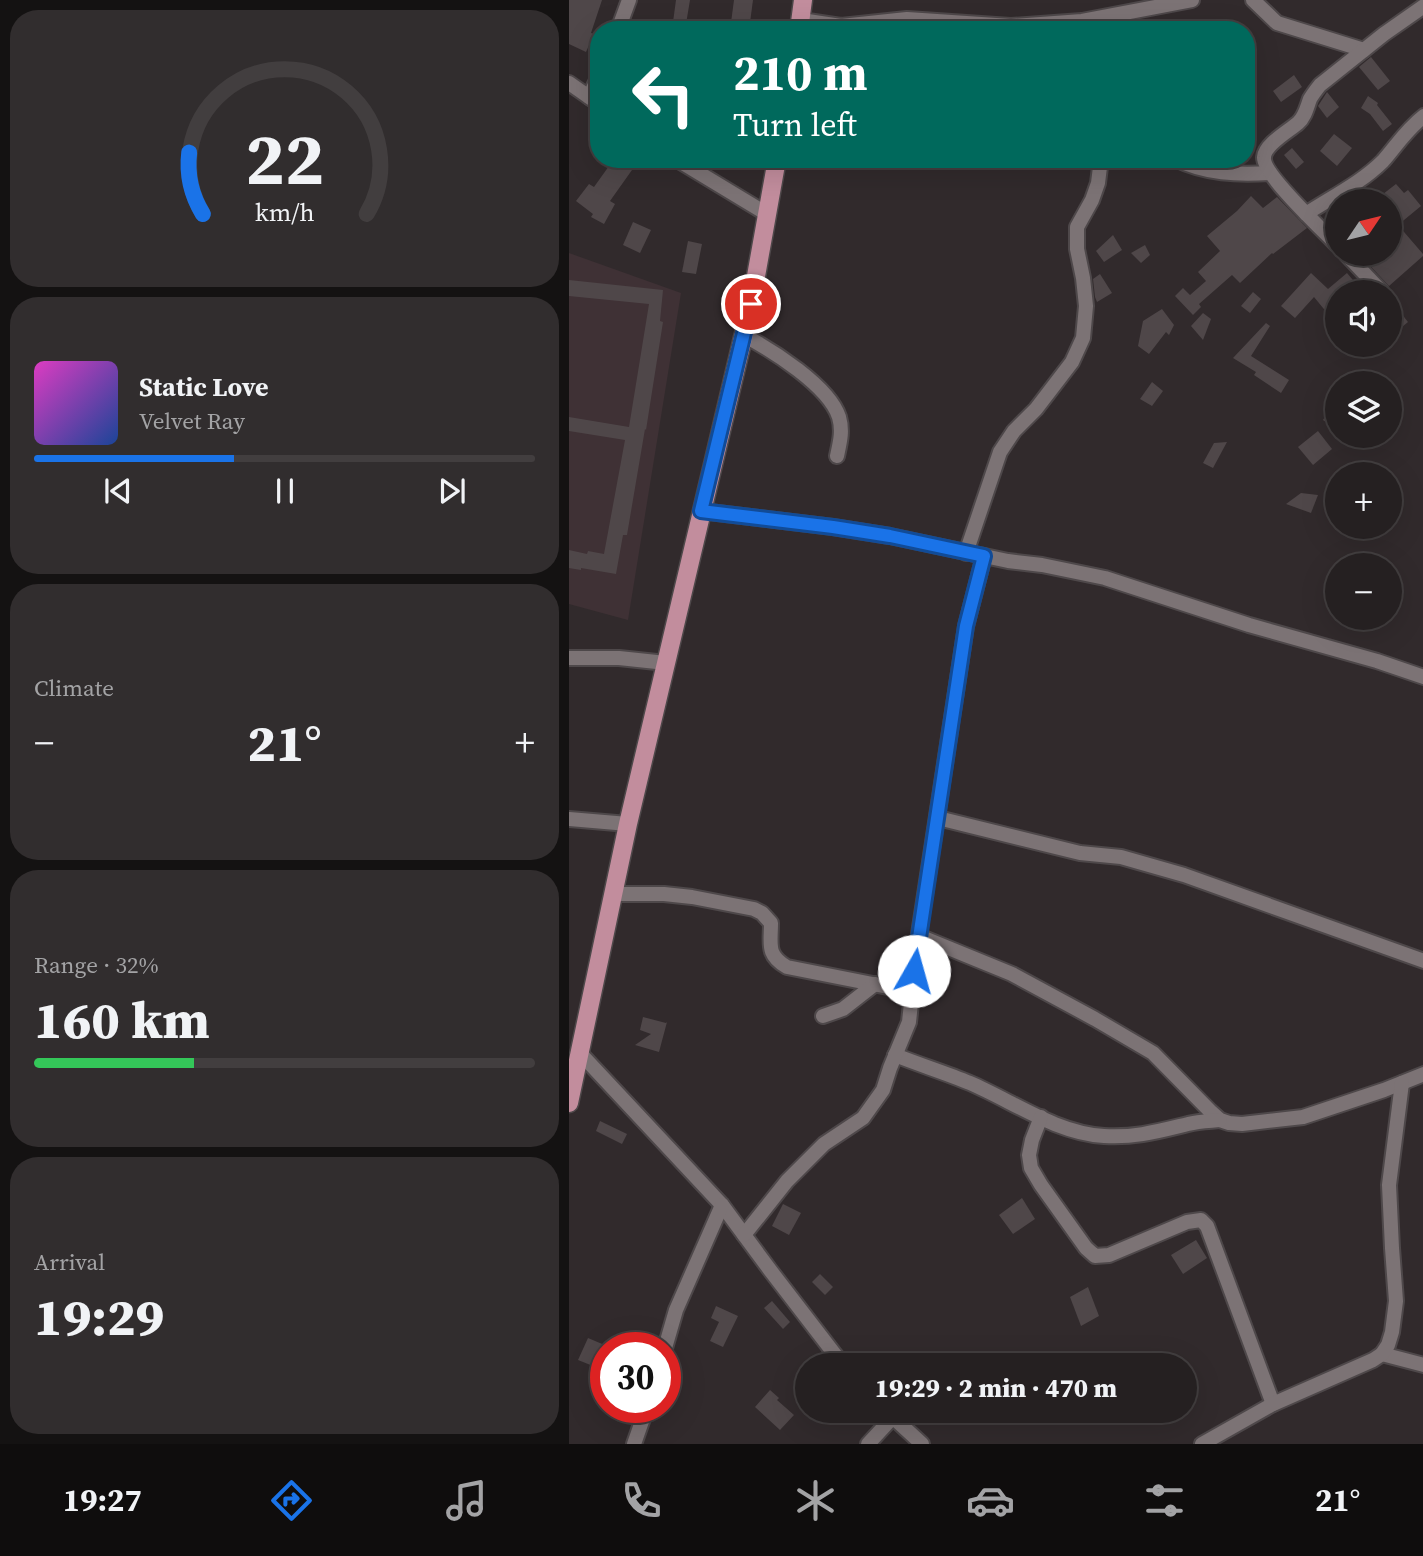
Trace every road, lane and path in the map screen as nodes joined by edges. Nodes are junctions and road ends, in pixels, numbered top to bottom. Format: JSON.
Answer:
{"nodes":[{"id":1,"x":629,"y":0,"type":"edge"},
{"id":2,"x":803,"y":0,"type":"edge"},
{"id":3,"x":1192,"y":0,"type":"edge"},
{"id":4,"x":1253,"y":0,"type":"edge"},
{"id":5,"x":1140,"y":5,"type":"edge"},
{"id":6,"x":1423,"y":6,"type":"edge"},
{"id":7,"x":621,"y":21,"type":"edge"},
{"id":8,"x":800,"y":21,"type":"edge"},
{"id":9,"x":888,"y":21,"type":"edge"},
{"id":10,"x":937,"y":21,"type":"edge"},
{"id":11,"x":1090,"y":21,"type":"edge"},
{"id":12,"x":1364,"y":50,"type":"junction"},
{"id":13,"x":569,"y":83,"type":"edge"},
{"id":14,"x":590,"y":98,"type":"edge"},
{"id":15,"x":1423,"y":116,"type":"edge"},
{"id":16,"x":691,"y":168,"type":"edge"},
{"id":17,"x":775,"y":168,"type":"edge"},
{"id":18,"x":1099,"y":168,"type":"edge"},
{"id":19,"x":1196,"y":168,"type":"edge"},
{"id":20,"x":1270,"y":173,"type":"junction"},
{"id":21,"x":1306,"y":214,"type":"junction"},
{"id":22,"x":767,"y":215,"type":"junction"},
{"id":23,"x":1325,"y":232,"type":"edge"},
{"id":24,"x":1358,"y":266,"type":"edge"},
{"id":25,"x":1371,"y":280,"type":"edge"},
{"id":26,"x":743,"y":335,"type":"junction"},
{"id":27,"x":837,"y":456,"type":"dead end"},
{"id":28,"x":701,"y":511,"type":"junction"},
{"id":29,"x":966,"y":553,"type":"junction"},
{"id":30,"x":984,"y":556,"type":"junction"},
{"id":31,"x":569,"y":658,"type":"edge"},
{"id":32,"x":666,"y":663,"type":"junction"},
{"id":33,"x":1423,"y":677,"type":"edge"},
{"id":34,"x":938,"y":818,"type":"junction"},
{"id":35,"x":569,"y":820,"type":"edge"},
{"id":36,"x":628,"y":824,"type":"junction"},
{"id":37,"x":613,"y":894,"type":"junction"},
{"id":38,"x":919,"y":936,"type":"junction"},
{"id":39,"x":1423,"y":961,"type":"edge"},
{"id":40,"x":875,"y":984,"type":"junction"},
{"id":41,"x":912,"y":994,"type":"junction"},
{"id":42,"x":823,"y":1016,"type":"dead end"},
{"id":43,"x":579,"y":1052,"type":"junction"},
{"id":44,"x":895,"y":1055,"type":"junction"},
{"id":45,"x":1423,"y":1074,"type":"edge"},
{"id":46,"x":1402,"y":1083,"type":"junction"},
{"id":47,"x":569,"y":1103,"type":"edge"},
{"id":48,"x":1041,"y":1117,"type":"junction"},
{"id":49,"x":1220,"y":1120,"type":"junction"},
{"id":50,"x":722,"y":1205,"type":"junction"},
{"id":51,"x":744,"y":1235,"type":"junction"},
{"id":52,"x":670,"y":1332,"type":"edge"},
{"id":53,"x":834,"y":1353,"type":"edge"},
{"id":54,"x":1382,"y":1354,"type":"junction"},
{"id":55,"x":1423,"y":1365,"type":"edge"},
{"id":56,"x":1273,"y":1404,"type":"junction"},
{"id":57,"x":641,"y":1423,"type":"edge"},
{"id":58,"x":883,"y":1423,"type":"edge"},
{"id":59,"x":899,"y":1423,"type":"edge"},
{"id":60,"x":634,"y":1444,"type":"edge"},
{"id":61,"x":868,"y":1444,"type":"edge"},
{"id":62,"x":922,"y":1444,"type":"edge"},
{"id":63,"x":1202,"y":1444,"type":"edge"}],
"edges":[{"from":1,"to":7,"type":"street"},
{"from":2,"to":8,"type":"main road"},
{"from":3,"to":5,"type":"street"},
{"from":4,"to":12,"type":"street"},
{"from":5,"to":11,"type":"street"},
{"from":6,"to":12,"type":"street"},
{"from":9,"to":10,"type":"street"},
{"from":12,"to":20,"type":"street"},
{"from":13,"to":14,"type":"street"},
{"from":15,"to":21,"type":"street"},
{"from":16,"to":22,"type":"street"},
{"from":17,"to":22,"type":"main road"},
{"from":18,"to":29,"type":"street"},
{"from":19,"to":20,"type":"street"},
{"from":20,"to":21,"type":"street"},
{"from":21,"to":23,"type":"street"},
{"from":22,"to":26,"type":"main road"},
{"from":24,"to":25,"type":"street"},
{"from":26,"to":27,"type":"street"},
{"from":26,"to":28,"type":"main road"},
{"from":28,"to":29,"type":"street"},
{"from":28,"to":32,"type":"main road"},
{"from":29,"to":30,"type":"street"},
{"from":30,"to":33,"type":"street"},
{"from":30,"to":34,"type":"street"},
{"from":31,"to":32,"type":"street"},
{"from":32,"to":36,"type":"main road"},
{"from":34,"to":38,"type":"street"},
{"from":34,"to":39,"type":"street"},
{"from":35,"to":36,"type":"street"},
{"from":36,"to":37,"type":"main road"},
{"from":37,"to":40,"type":"street"},
{"from":37,"to":43,"type":"main road"},
{"from":38,"to":41,"type":"street"},
{"from":38,"to":49,"type":"street"},
{"from":40,"to":41,"type":"street"},
{"from":40,"to":42,"type":"street"},
{"from":41,"to":44,"type":"street"},
{"from":43,"to":47,"type":"main road"},
{"from":43,"to":50,"type":"street"},
{"from":44,"to":48,"type":"street"},
{"from":44,"to":51,"type":"street"},
{"from":45,"to":46,"type":"street"},
{"from":46,"to":49,"type":"street"},
{"from":46,"to":54,"type":"street"},
{"from":48,"to":49,"type":"street"},
{"from":48,"to":56,"type":"street"},
{"from":50,"to":51,"type":"street"},
{"from":50,"to":52,"type":"street"},
{"from":51,"to":53,"type":"street"},
{"from":54,"to":55,"type":"street"},
{"from":54,"to":56,"type":"street"},
{"from":56,"to":63,"type":"street"},
{"from":57,"to":60,"type":"street"},
{"from":58,"to":61,"type":"street"},
{"from":59,"to":62,"type":"street"}]}
